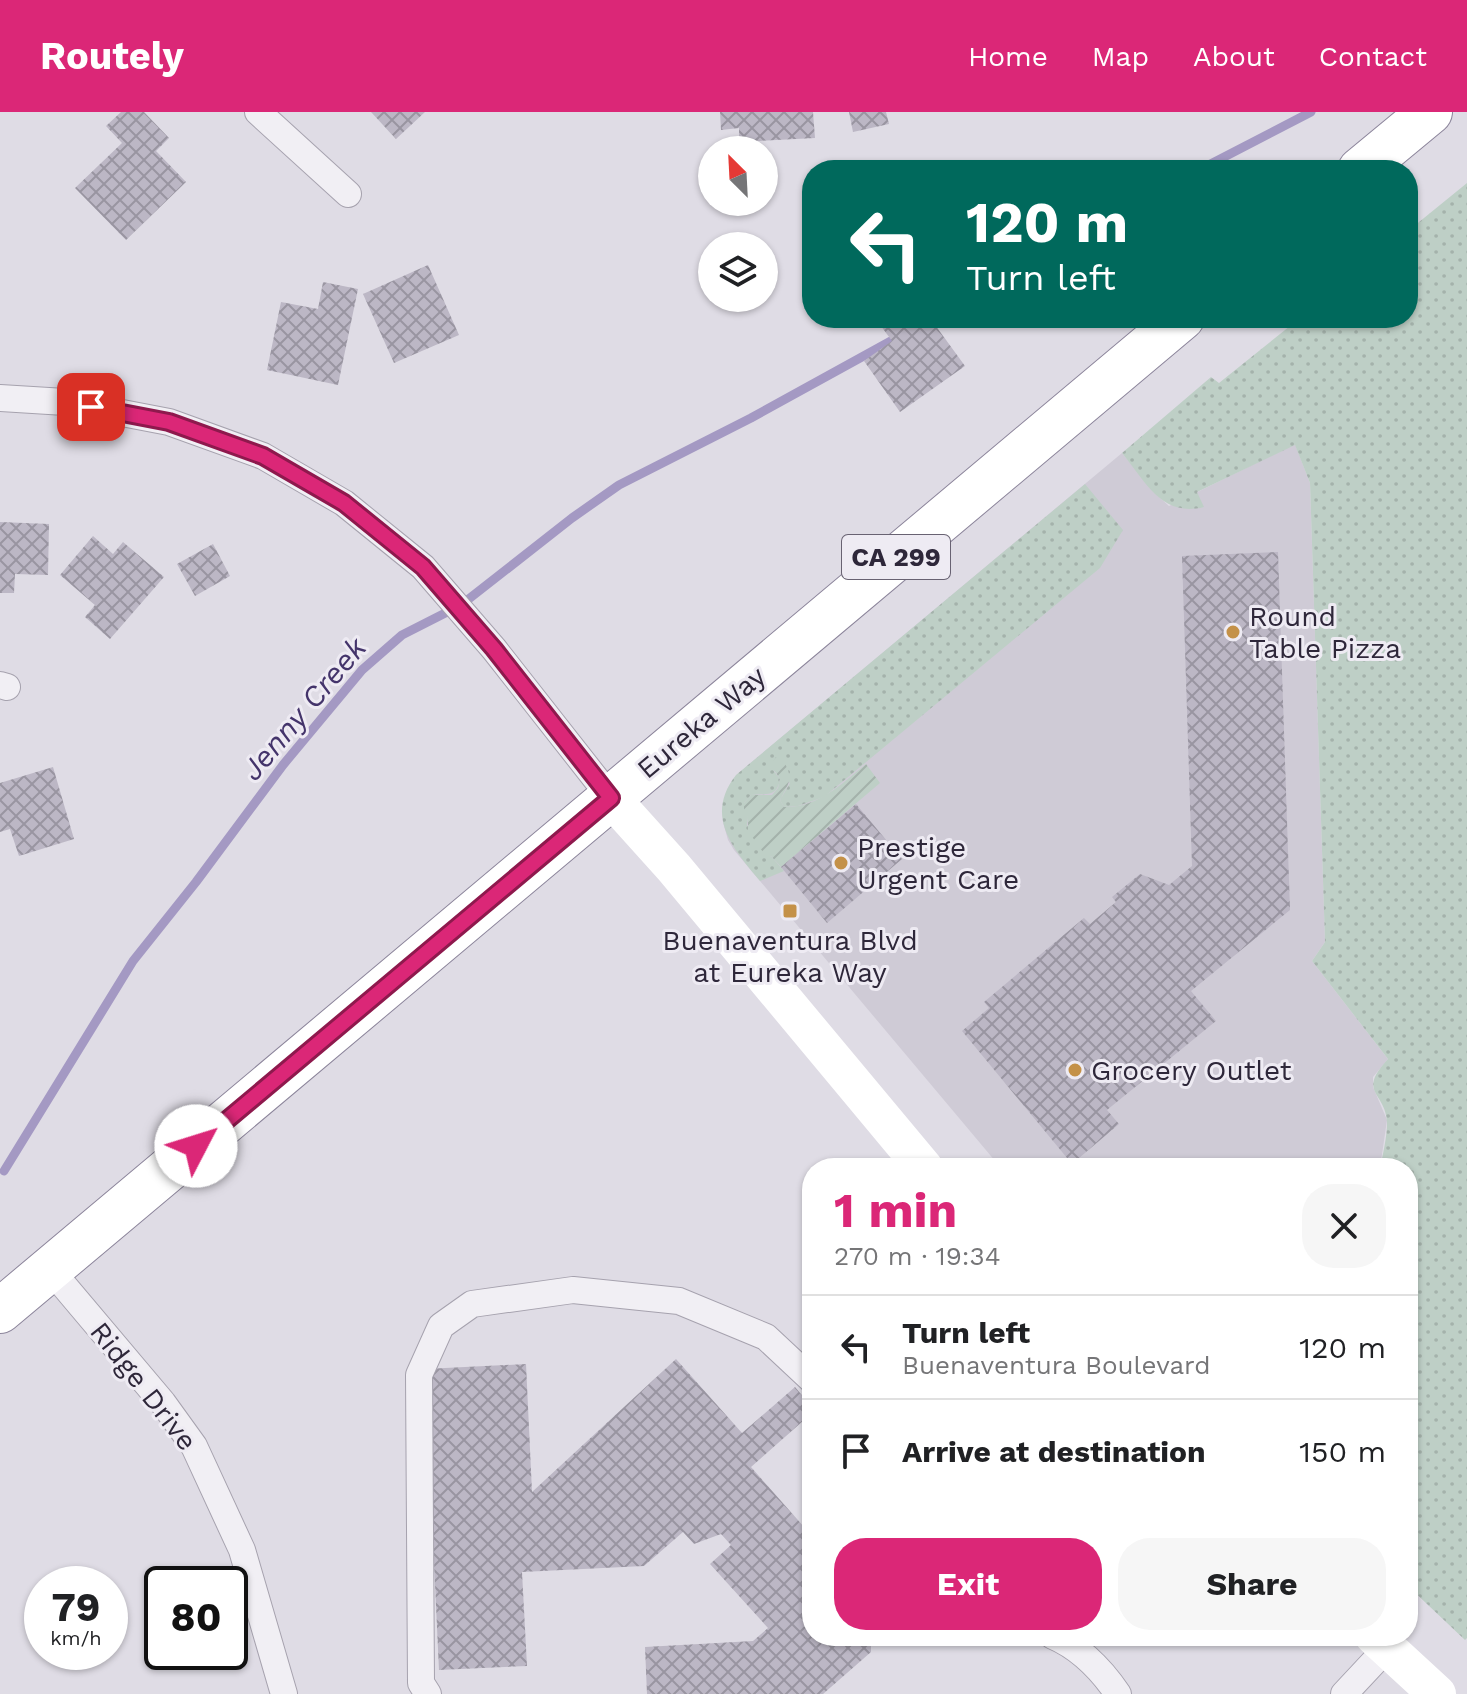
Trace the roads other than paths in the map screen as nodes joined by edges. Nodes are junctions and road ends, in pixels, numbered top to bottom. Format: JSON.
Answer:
{"nodes":[{"id":1,"x":258,"y":112,"type":"edge"},
{"id":2,"x":1430,"y":112,"type":"edge"},
{"id":3,"x":1372,"y":160,"type":"edge"},
{"id":4,"x":348,"y":194,"type":"dead end"},
{"id":5,"x":1170,"y":328,"type":"edge"},
{"id":6,"x":0,"y":398,"type":"edge"},
{"id":7,"x":611,"y":798,"type":"junction"},
{"id":8,"x":916,"y":1158,"type":"edge"},
{"id":9,"x":50,"y":1269,"type":"junction"},
{"id":10,"x":0,"y":1311,"type":"edge"},
{"id":11,"x":802,"y":1371,"type":"edge"},
{"id":12,"x":1076,"y":1646,"type":"edge"},
{"id":13,"x":1378,"y":1646,"type":"edge"},
{"id":14,"x":1385,"y":1646,"type":"edge"},
{"id":15,"x":284,"y":1694,"type":"edge"},
{"id":16,"x":428,"y":1694,"type":"edge"},
{"id":17,"x":1118,"y":1694,"type":"edge"},
{"id":18,"x":1344,"y":1694,"type":"edge"},
{"id":19,"x":1437,"y":1694,"type":"edge"}],
"edges":[{"from":1,"to":4,"type":"street"},
{"from":2,"to":3,"type":"highway"},
{"from":5,"to":7,"type":"highway","name":"Eureka Way","number":"CA 299"},
{"from":6,"to":7,"type":"street"},
{"from":7,"to":8,"type":"main road"},
{"from":7,"to":9,"type":"highway","name":"Eureka Way","number":"CA 299"},
{"from":9,"to":10,"type":"highway","name":"Eureka Way","number":"CA 299"},
{"from":9,"to":15,"type":"street","name":"Ridge Drive"},
{"from":11,"to":16,"type":"street"},
{"from":12,"to":17,"type":"street"},
{"from":13,"to":18,"type":"street"},
{"from":14,"to":19,"type":"main road"}]}
